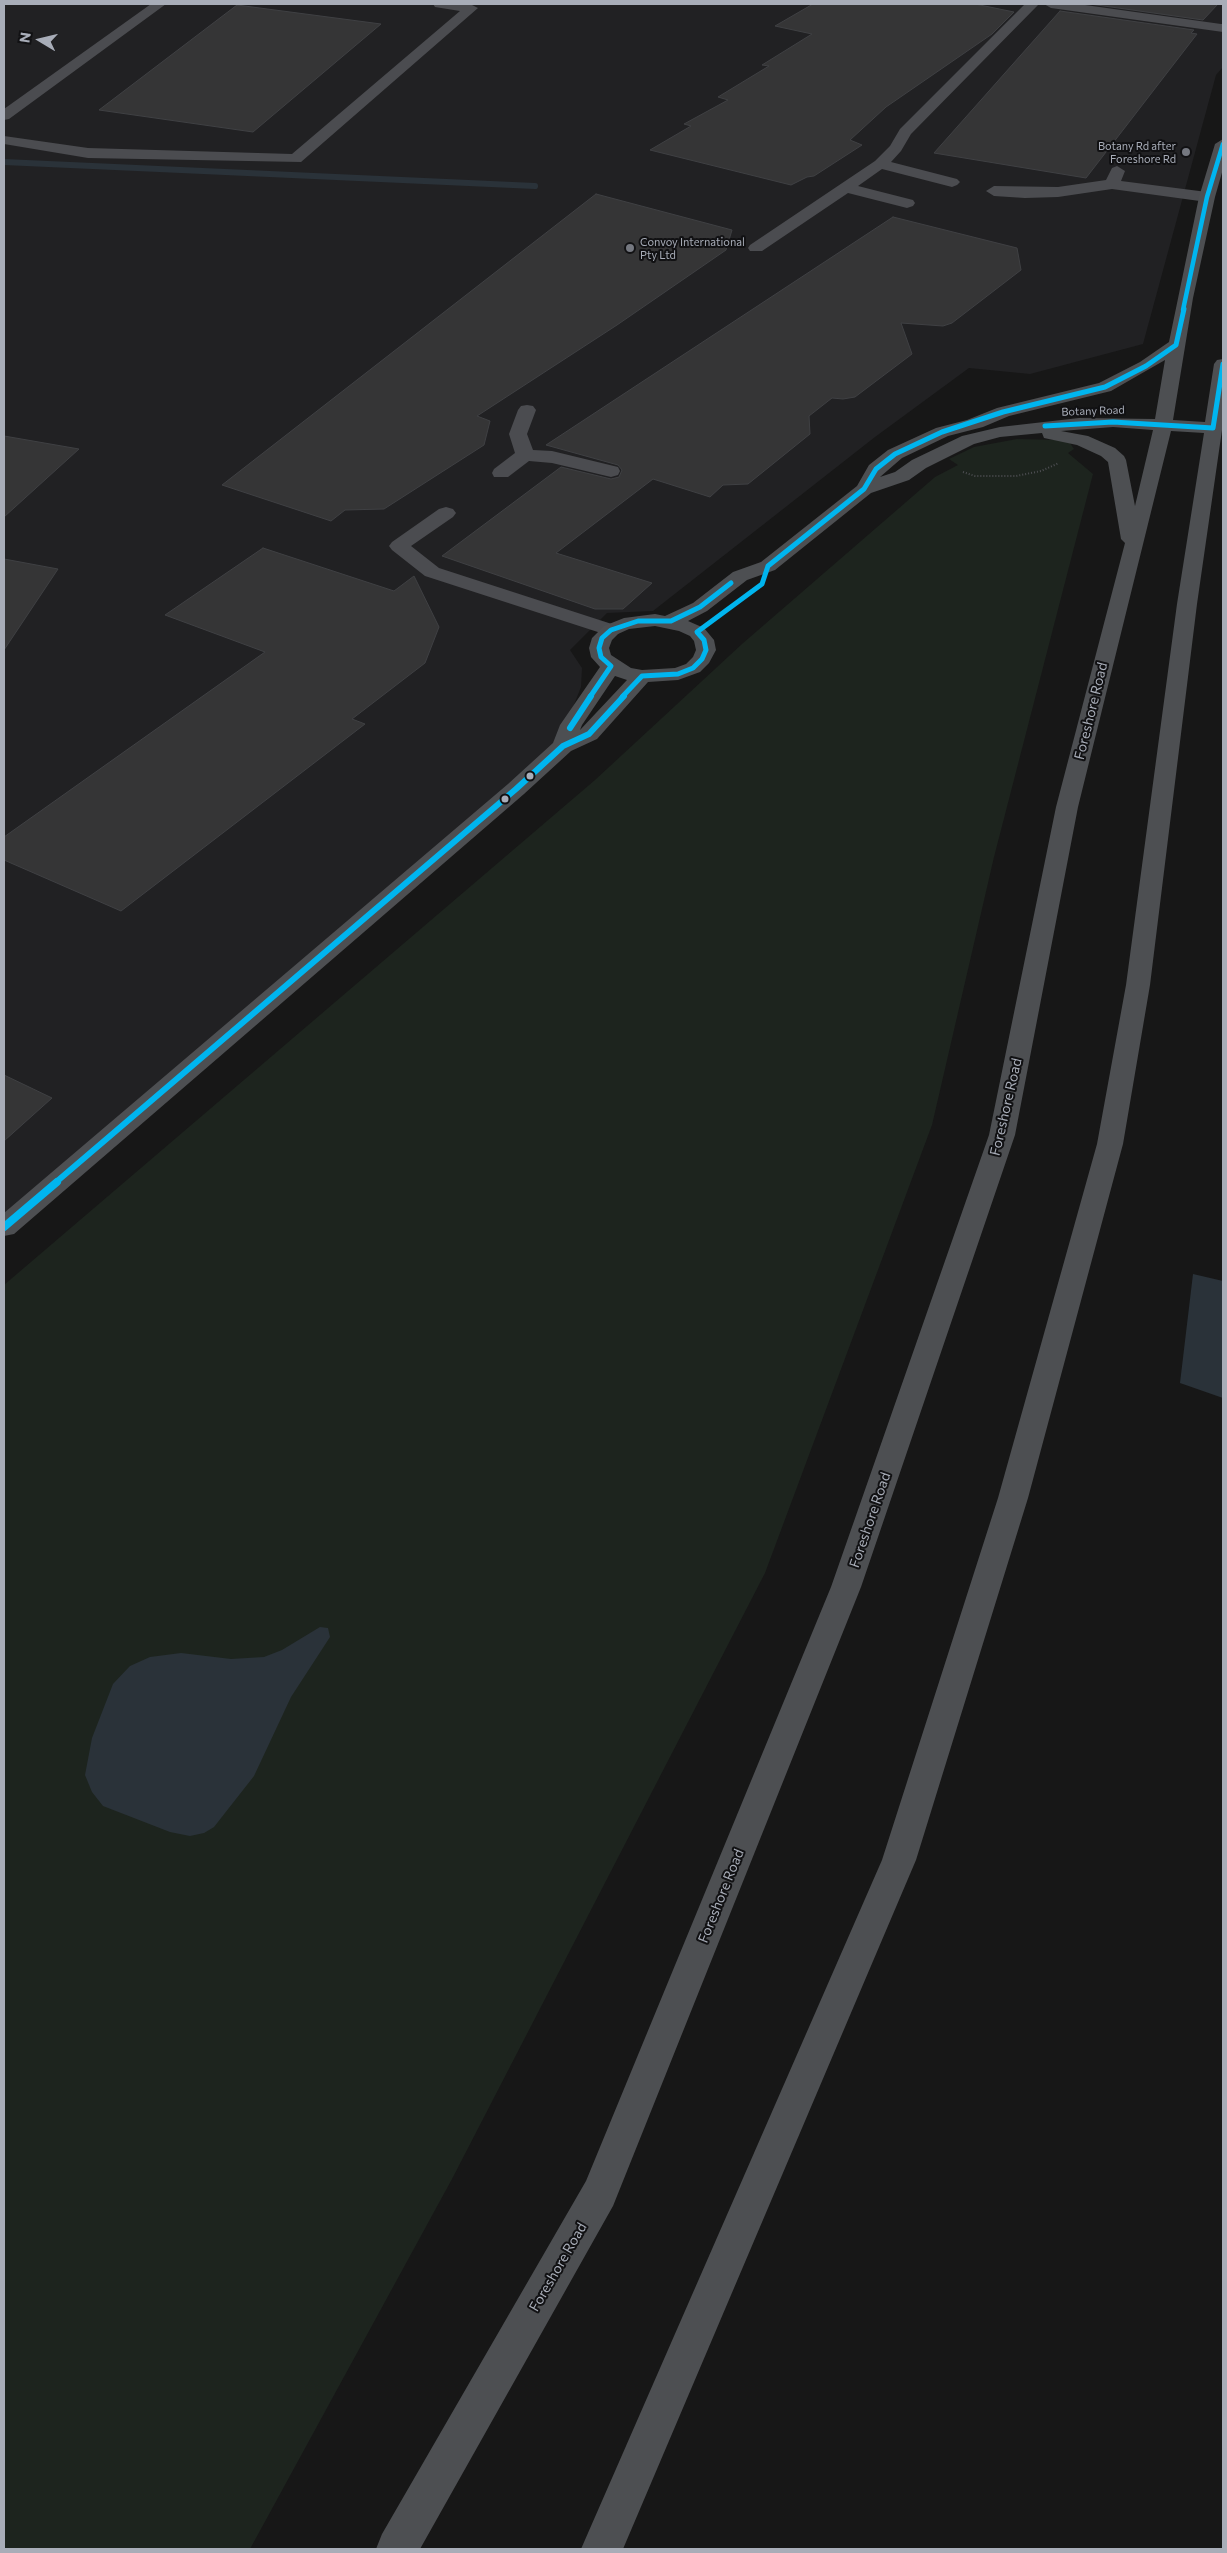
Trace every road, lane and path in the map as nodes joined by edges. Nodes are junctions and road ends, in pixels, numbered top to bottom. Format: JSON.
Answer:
{"nodes":[{"id":1,"x":160,"y":4,"type":"edge"},
{"id":2,"x":440,"y":4,"type":"edge"},
{"id":3,"x":1032,"y":4,"type":"edge"},
{"id":4,"x":1051,"y":4,"type":"edge"},
{"id":5,"x":1221,"y":28,"type":"dead end"},
{"id":6,"x":4,"y":116,"type":"edge"},
{"id":7,"x":4,"y":140,"type":"edge"},
{"id":8,"x":1223,"y":144,"type":"edge"},
{"id":9,"x":880,"y":164,"type":"junction"},
{"id":10,"x":952,"y":182,"type":"dead end"},
{"id":11,"x":846,"y":188,"type":"junction"},
{"id":12,"x":994,"y":191,"type":"dead end"},
{"id":13,"x":1207,"y":197,"type":"junction"},
{"id":14,"x":907,"y":203,"type":"dead end"},
{"id":15,"x":756,"y":248,"type":"dead end"},
{"id":16,"x":1176,"y":345,"type":"junction"},
{"id":17,"x":1223,"y":364,"type":"edge"},
{"id":18,"x":527,"y":410,"type":"dead end"},
{"id":19,"x":1165,"y":418,"type":"junction"},
{"id":20,"x":1219,"y":421,"type":"edge"},
{"id":21,"x":974,"y":423,"type":"junction"},
{"id":22,"x":525,"y":455,"type":"junction"},
{"id":23,"x":933,"y":458,"type":"junction"},
{"id":24,"x":1061,"y":461,"type":"dead end"},
{"id":25,"x":611,"y":471,"type":"dead end"},
{"id":26,"x":501,"y":473,"type":"dead end"},
{"id":27,"x":864,"y":490,"type":"junction"},
{"id":28,"x":1213,"y":496,"type":"edge"},
{"id":29,"x":446,"y":513,"type":"dead end"},
{"id":30,"x":1132,"y":549,"type":"junction"},
{"id":31,"x":768,"y":566,"type":"junction"},
{"id":32,"x":670,"y":621,"type":"junction"},
{"id":33,"x":611,"y":630,"type":"junction"},
{"id":34,"x":697,"y":632,"type":"junction"},
{"id":35,"x":611,"y":666,"type":"junction"},
{"id":36,"x":642,"y":676,"type":"junction"},
{"id":37,"x":564,"y":746,"type":"junction"},
{"id":38,"x":4,"y":1227,"type":"edge"},
{"id":39,"x":397,"y":2549,"type":"edge"},
{"id":40,"x":602,"y":2549,"type":"edge"}],
"edges":[{"from":1,"to":6,"type":"street"},
{"from":2,"to":7,"type":"street"},
{"from":3,"to":9,"type":"street"},
{"from":4,"to":5,"type":"street"},
{"from":8,"to":13,"type":"main road"},
{"from":9,"to":10,"type":"street"},
{"from":9,"to":11,"type":"street"},
{"from":11,"to":14,"type":"street"},
{"from":11,"to":15,"type":"street"},
{"from":12,"to":13,"type":"street"},
{"from":13,"to":16,"type":"main road"},
{"from":16,"to":19,"type":"main road"},
{"from":16,"to":21,"type":"main road"},
{"from":17,"to":20,"type":"main road"},
{"from":18,"to":22,"type":"street"},
{"from":19,"to":20,"type":"main road","name":"Botany Road"},
{"from":19,"to":21,"type":"main road","name":"Botany Road"},
{"from":19,"to":23,"type":"main road","name":"Botany Road"},
{"from":19,"to":30,"type":"main road","name":"Foreshore Road"},
{"from":20,"to":28,"type":"main road"},
{"from":21,"to":27,"type":"main road","name":"Botany Road"},
{"from":22,"to":25,"type":"street"},
{"from":22,"to":26,"type":"street"},
{"from":23,"to":24,"type":"path"},
{"from":23,"to":27,"type":"main road","name":"Botany Road"},
{"from":23,"to":30,"type":"main road"},
{"from":27,"to":31,"type":"main road","name":"Botany Road"},
{"from":28,"to":40,"type":"main road"},
{"from":29,"to":33,"type":"street"},
{"from":30,"to":39,"type":"main road","name":"Foreshore Road"},
{"from":31,"to":32,"type":"main road","name":"Botany Road"},
{"from":31,"to":34,"type":"main road","name":"Botany Road"},
{"from":32,"to":33,"type":"main road"},
{"from":32,"to":34,"type":"main road"},
{"from":33,"to":35,"type":"main road"},
{"from":34,"to":36,"type":"main road"},
{"from":35,"to":36,"type":"main road"},
{"from":35,"to":37,"type":"main road"},
{"from":36,"to":37,"type":"main road"},
{"from":37,"to":38,"type":"main road"}]}
